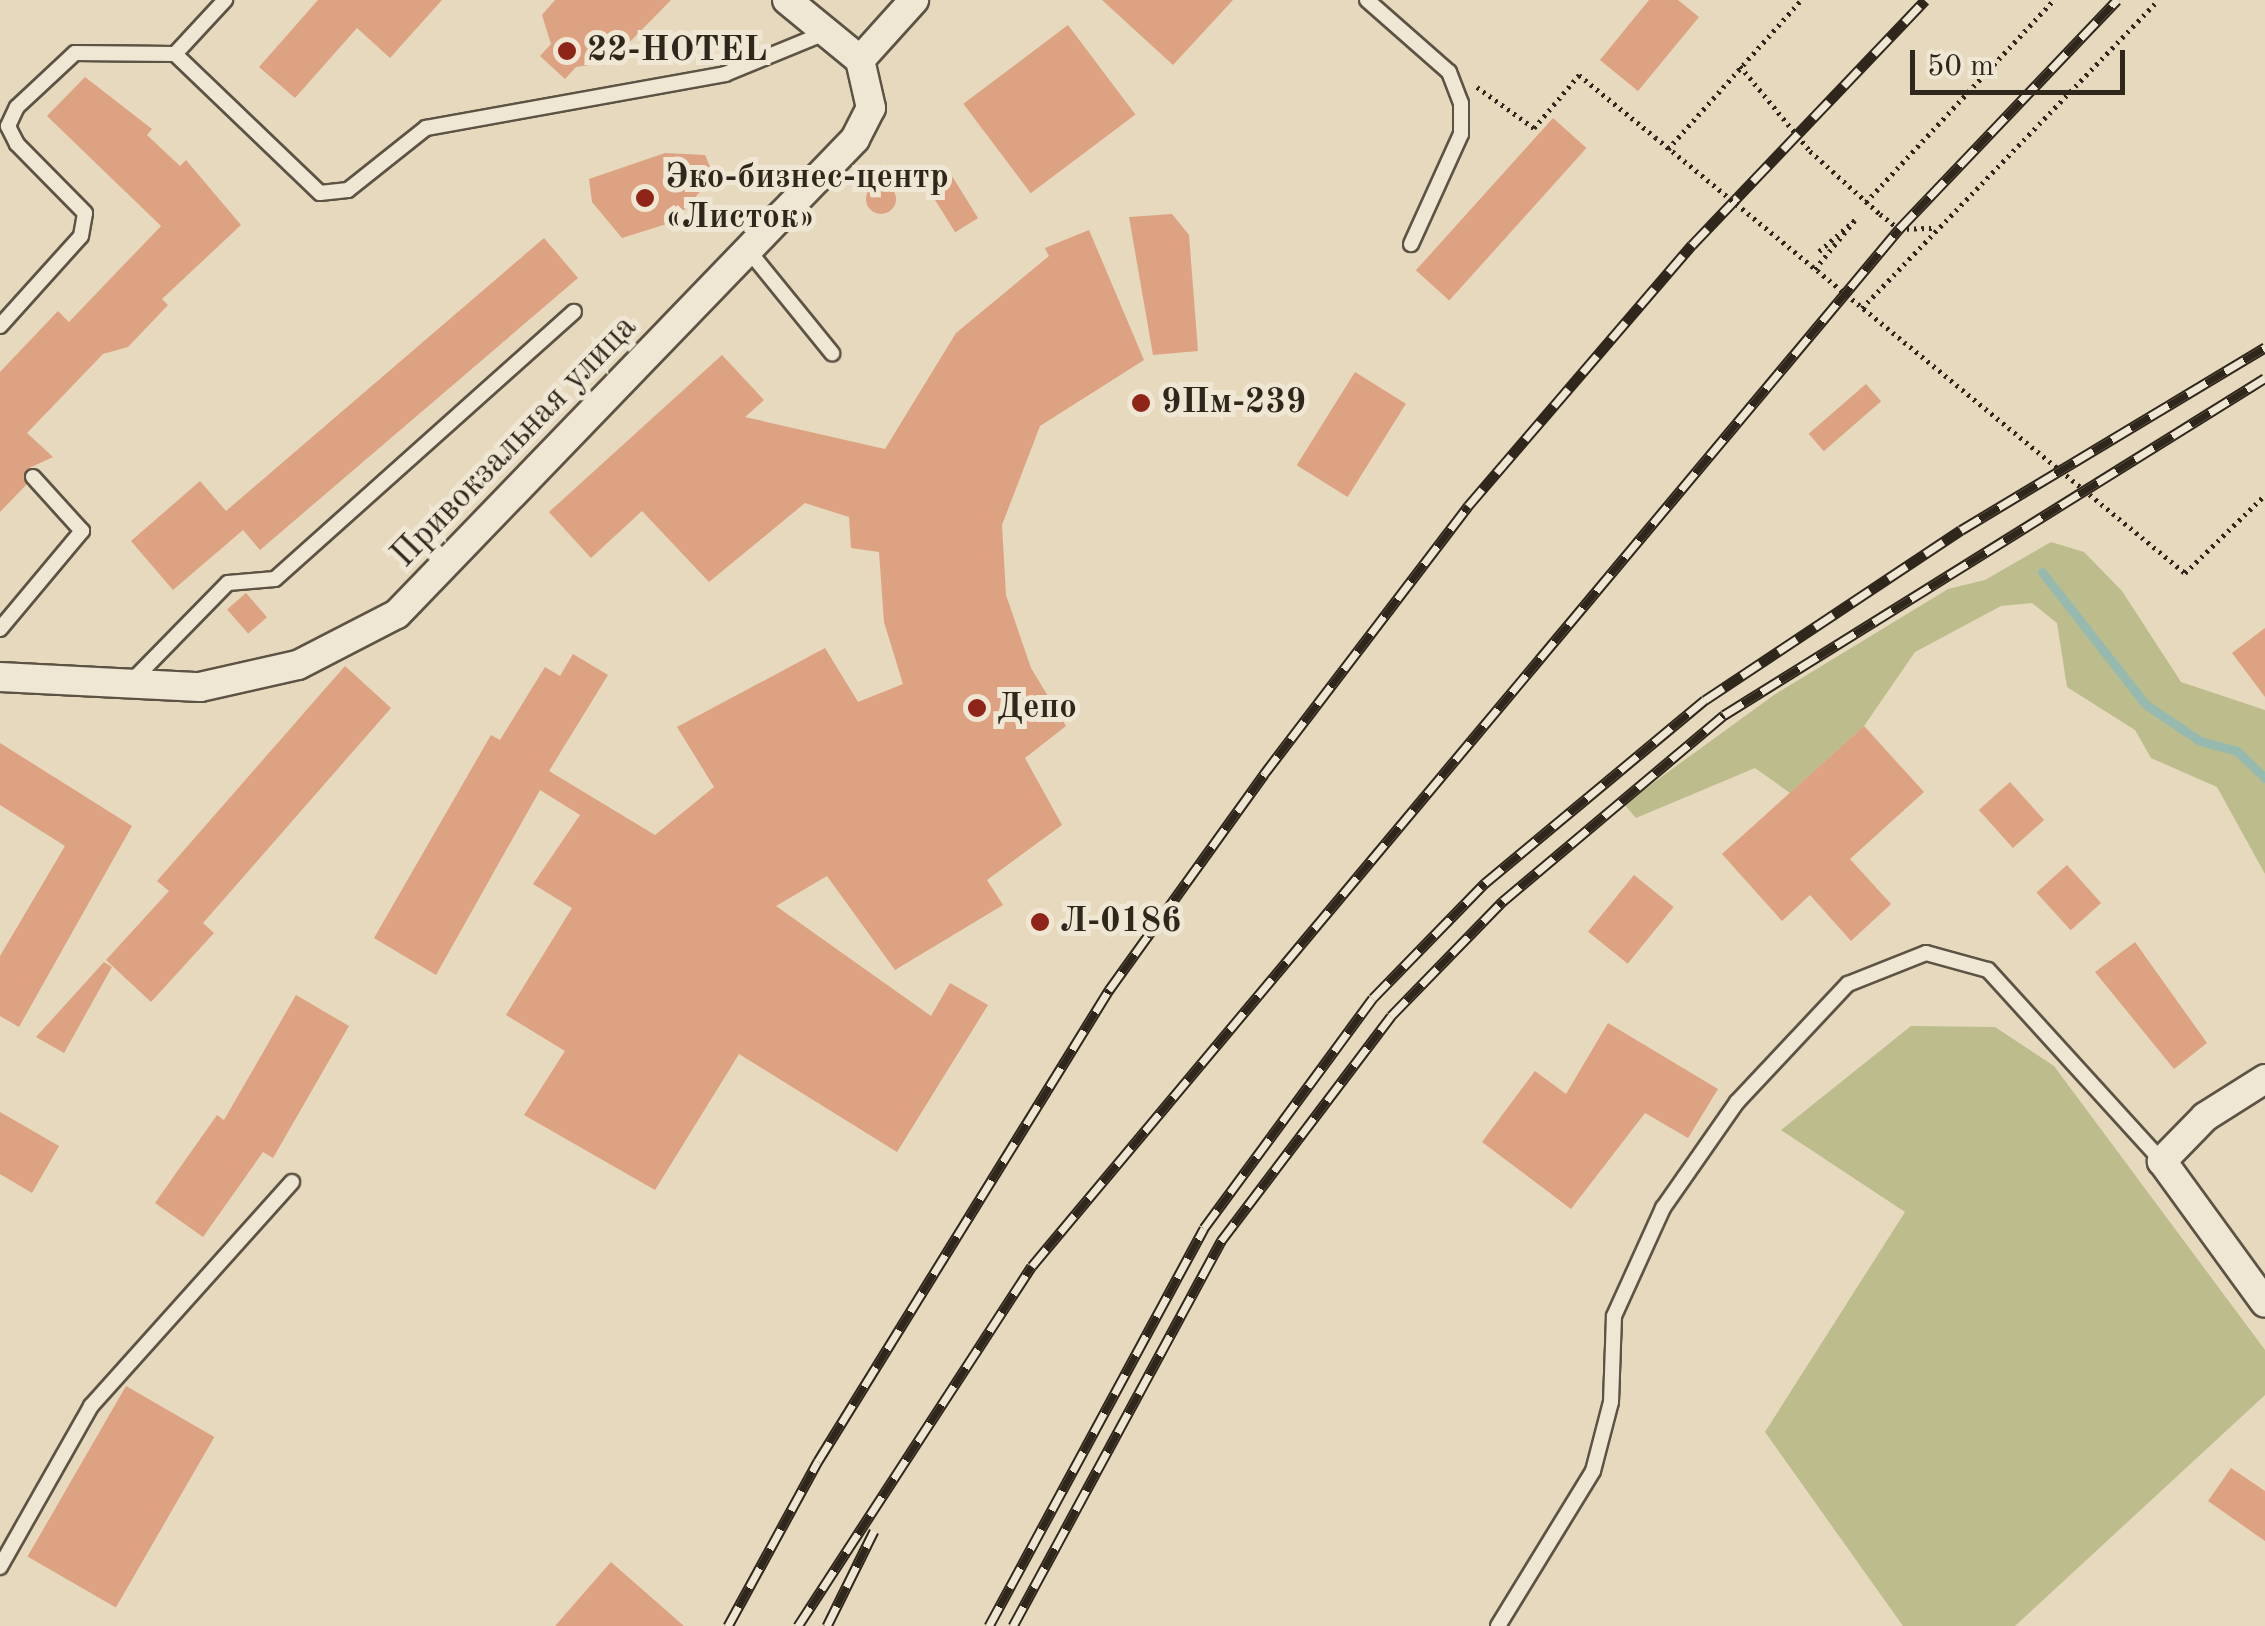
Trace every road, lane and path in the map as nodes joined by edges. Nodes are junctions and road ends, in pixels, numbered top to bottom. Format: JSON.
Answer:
{"nodes":[{"id":1,"x":225,"y":0,"type":"edge"},
{"id":2,"x":787,"y":0,"type":"edge"},
{"id":3,"x":914,"y":0,"type":"edge"},
{"id":4,"x":1367,"y":0,"type":"edge"},
{"id":5,"x":1801,"y":0,"type":"edge"},
{"id":6,"x":2054,"y":0,"type":"edge"},
{"id":7,"x":2158,"y":0,"type":"edge"},
{"id":8,"x":826,"y":32,"type":"junction"},
{"id":9,"x":175,"y":54,"type":"junction"},
{"id":10,"x":860,"y":60,"type":"junction"},
{"id":11,"x":1740,"y":66,"type":"junction"},
{"id":12,"x":1485,"y":92,"type":"dead end"},
{"id":13,"x":1668,"y":149,"type":"junction"},
{"id":14,"x":1866,"y":202,"type":"junction"},
{"id":15,"x":1936,"y":228,"type":"junction"},
{"id":16,"x":1411,"y":244,"type":"dead end"},
{"id":17,"x":749,"y":251,"type":"junction"},
{"id":18,"x":1817,"y":253,"type":"dead end"},
{"id":19,"x":1815,"y":269,"type":"junction"},
{"id":20,"x":1862,"y":308,"type":"junction"},
{"id":21,"x":574,"y":312,"type":"dead end"},
{"id":22,"x":0,"y":326,"type":"edge"},
{"id":23,"x":832,"y":353,"type":"dead end"},
{"id":24,"x":33,"y":477,"type":"dead end"},
{"id":25,"x":2265,"y":495,"type":"edge"},
{"id":26,"x":0,"y":629,"type":"edge"},
{"id":27,"x":0,"y":678,"type":"edge"},
{"id":28,"x":129,"y":684,"type":"junction"},
{"id":29,"x":2265,"y":1079,"type":"edge"},
{"id":30,"x":2162,"y":1162,"type":"junction"},
{"id":31,"x":292,"y":1182,"type":"dead end"},
{"id":32,"x":2265,"y":1303,"type":"edge"},
{"id":33,"x":0,"y":1567,"type":"edge"},
{"id":34,"x":1498,"y":1626,"type":"edge"}],
"edges":[{"from":1,"to":9,"type":"lane"},
{"from":2,"to":8,"type":"street"},
{"from":3,"to":10,"type":"street"},
{"from":4,"to":16,"type":"lane"},
{"from":5,"to":11,"type":"path"},
{"from":6,"to":14,"type":"path"},
{"from":7,"to":15,"type":"path"},
{"from":8,"to":9,"type":"lane"},
{"from":8,"to":10,"type":"street"},
{"from":9,"to":22,"type":"lane"},
{"from":10,"to":17,"type":"street","name":"Привокзальная улица"},
{"from":11,"to":13,"type":"path"},
{"from":11,"to":14,"type":"path"},
{"from":12,"to":13,"type":"path","bridge":true},
{"from":13,"to":19,"type":"path","bridge":true},
{"from":14,"to":15,"type":"path"},
{"from":15,"to":20,"type":"path"},
{"from":17,"to":23,"type":"lane"},
{"from":17,"to":28,"type":"street","name":"Привокзальная улица"},
{"from":18,"to":19,"type":"path"},
{"from":19,"to":20,"type":"path","bridge":true},
{"from":20,"to":25,"type":"path","bridge":true},
{"from":21,"to":28,"type":"lane"},
{"from":24,"to":26,"type":"lane"},
{"from":27,"to":28,"type":"street","name":"Привокзальная улица"},
{"from":29,"to":30,"type":"street"},
{"from":30,"to":32,"type":"street"},
{"from":30,"to":34,"type":"lane"},
{"from":31,"to":33,"type":"lane"}]}
